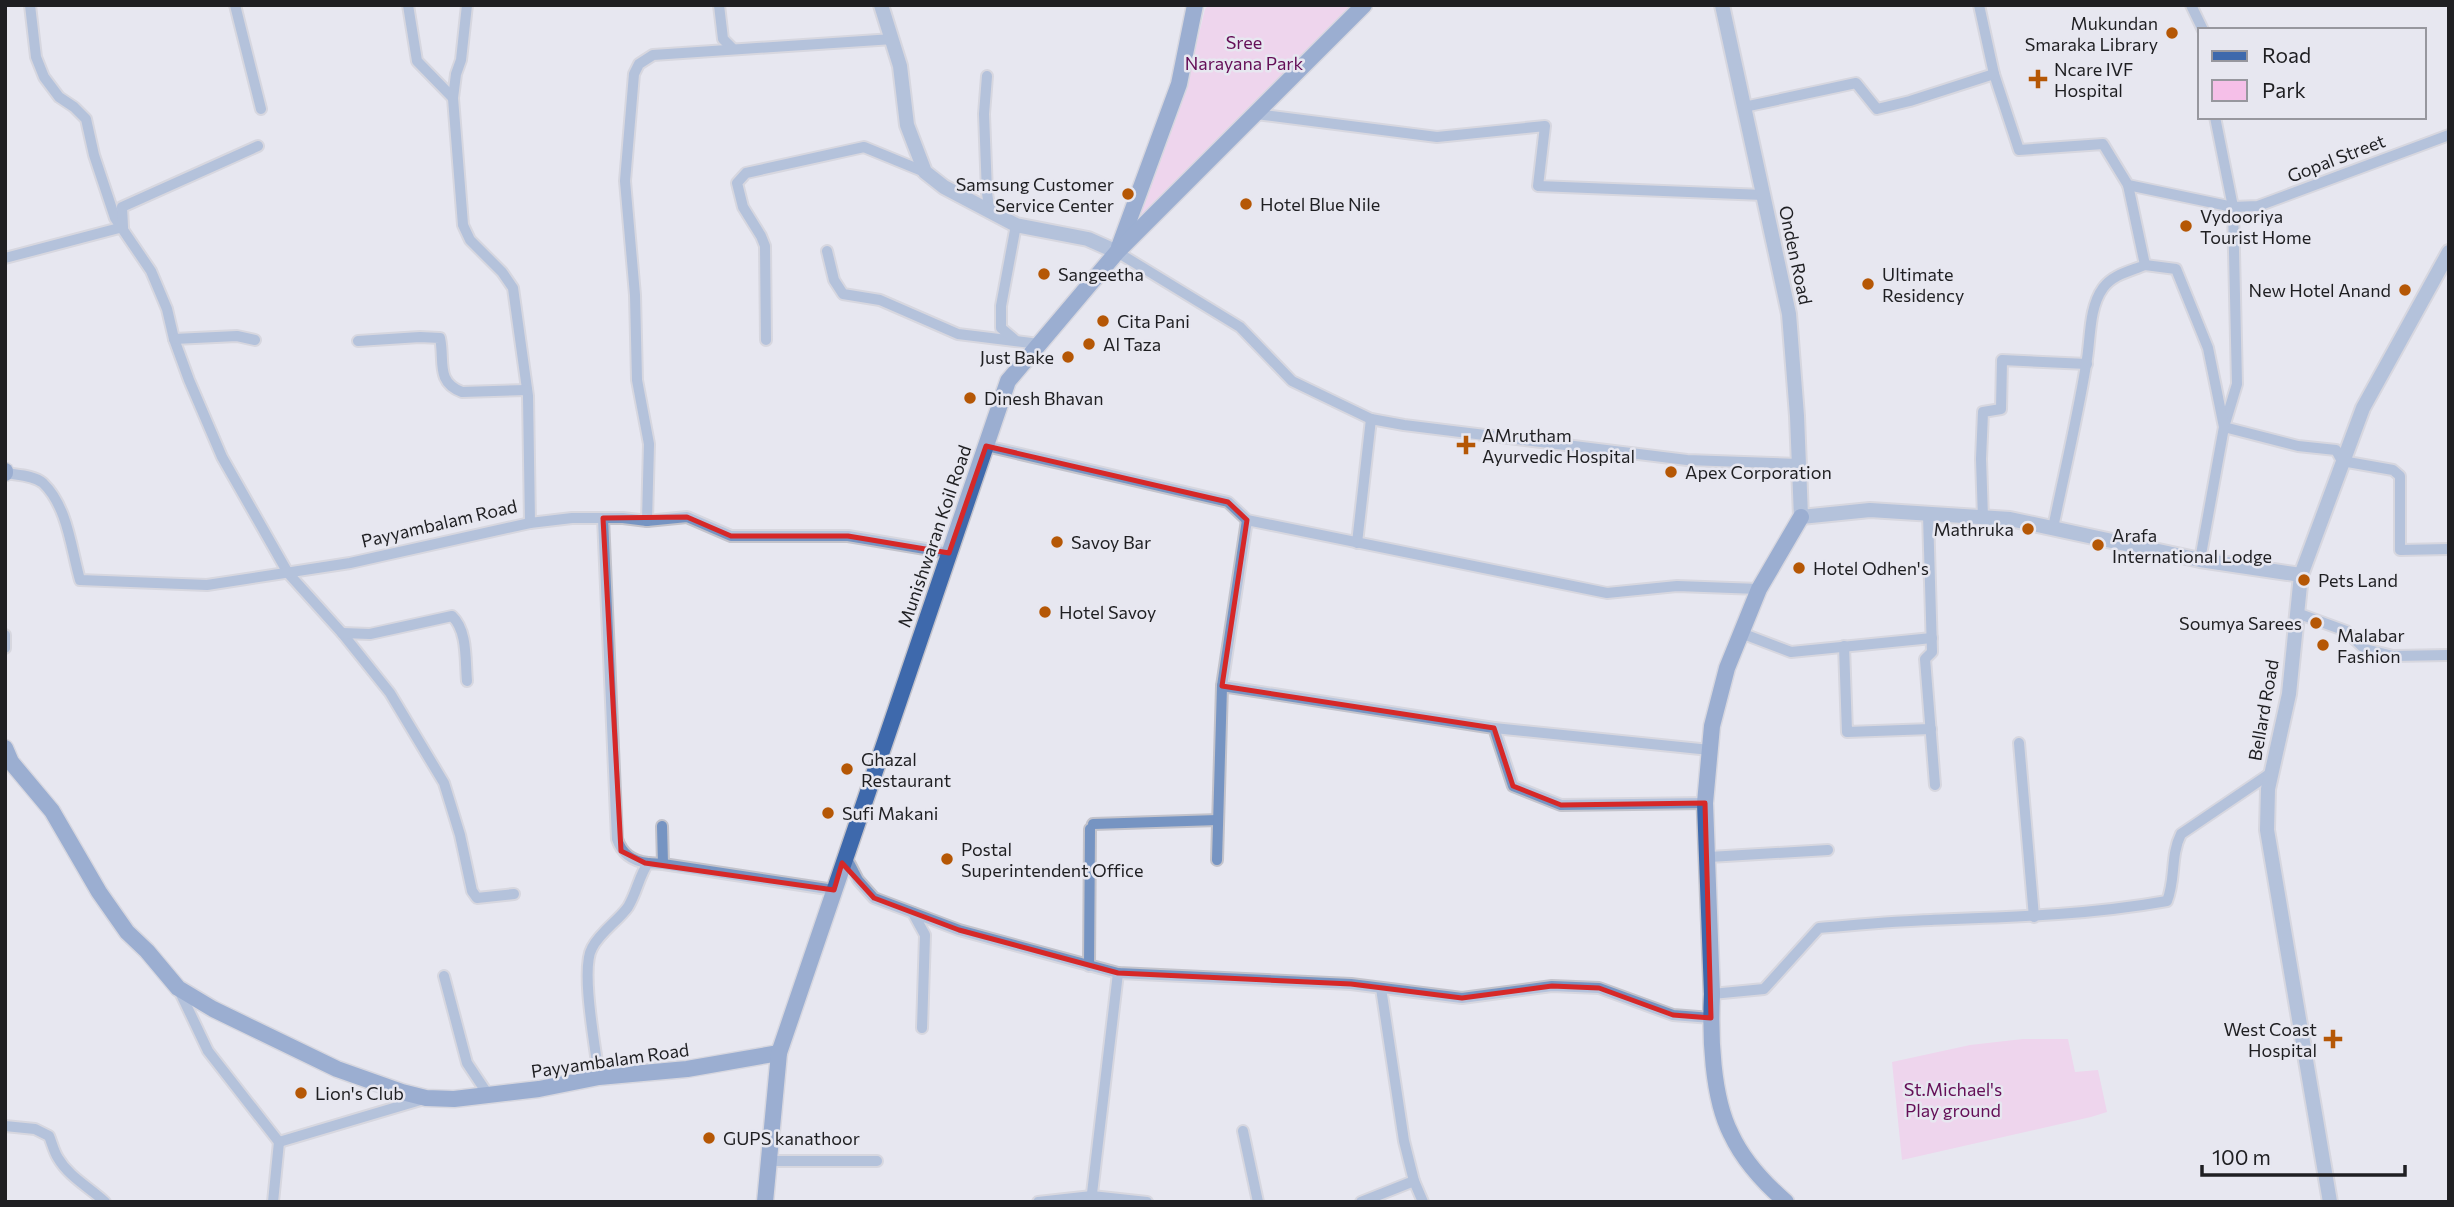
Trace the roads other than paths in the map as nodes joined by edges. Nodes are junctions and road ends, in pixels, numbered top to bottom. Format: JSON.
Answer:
{"nodes":[{"id":1,"x":30,"y":5,"type":"edge"},
{"id":2,"x":235,"y":5,"type":"edge"},
{"id":3,"x":408,"y":5,"type":"edge"},
{"id":4,"x":467,"y":5,"type":"edge"},
{"id":5,"x":719,"y":5,"type":"edge"},
{"id":6,"x":881,"y":5,"type":"edge"},
{"id":7,"x":1195,"y":5,"type":"edge"},
{"id":8,"x":1364,"y":5,"type":"edge"},
{"id":9,"x":1722,"y":5,"type":"edge"},
{"id":10,"x":1979,"y":5,"type":"edge"},
{"id":11,"x":2190,"y":5,"type":"edge"},
{"id":12,"x":2202,"y":28,"type":"edge"},
{"id":13,"x":893,"y":39,"type":"junction"},
{"id":14,"x":732,"y":48,"type":"junction"},
{"id":15,"x":1994,"y":74,"type":"junction"},
{"id":16,"x":987,"y":76,"type":"dead end"},
{"id":17,"x":453,"y":98,"type":"junction"},
{"id":18,"x":1744,"y":107,"type":"junction"},
{"id":19,"x":261,"y":109,"type":"dead end"},
{"id":20,"x":1256,"y":114,"type":"junction"},
{"id":21,"x":2215,"y":119,"type":"edge"},
{"id":22,"x":2449,"y":135,"type":"edge"},
{"id":23,"x":258,"y":146,"type":"dead end"},
{"id":24,"x":925,"y":172,"type":"junction"},
{"id":25,"x":2128,"y":185,"type":"junction"},
{"id":26,"x":1763,"y":195,"type":"junction"},
{"id":27,"x":2233,"y":207,"type":"junction"},
{"id":28,"x":990,"y":212,"type":"junction"},
{"id":29,"x":1016,"y":225,"type":"junction"},
{"id":30,"x":123,"y":227,"type":"junction"},
{"id":31,"x":827,"y":251,"type":"dead end"},
{"id":32,"x":1117,"y":252,"type":"junction"},
{"id":33,"x":2449,"y":252,"type":"edge"},
{"id":34,"x":5,"y":257,"type":"edge"},
{"id":35,"x":2145,"y":265,"type":"junction"},
{"id":36,"x":174,"y":339,"type":"junction"},
{"id":37,"x":255,"y":340,"type":"dead end"},
{"id":38,"x":766,"y":340,"type":"dead end"},
{"id":39,"x":1016,"y":340,"type":"junction"},
{"id":40,"x":358,"y":341,"type":"dead end"},
{"id":41,"x":1039,"y":344,"type":"junction"},
{"id":42,"x":2087,"y":364,"type":"junction"},
{"id":43,"x":527,"y":390,"type":"junction"},
{"id":44,"x":1371,"y":419,"type":"junction"},
{"id":45,"x":2224,"y":427,"type":"junction"},
{"id":46,"x":986,"y":446,"type":"junction"},
{"id":47,"x":2342,"y":461,"type":"junction"},
{"id":48,"x":1799,"y":464,"type":"junction"},
{"id":49,"x":5,"y":472,"type":"edge"},
{"id":50,"x":1928,"y":514,"type":"junction"},
{"id":51,"x":1801,"y":517,"type":"junction"},
{"id":52,"x":1983,"y":517,"type":"junction"},
{"id":53,"x":603,"y":518,"type":"junction"},
{"id":54,"x":1247,"y":520,"type":"junction"},
{"id":55,"x":647,"y":521,"type":"junction"},
{"id":56,"x":530,"y":523,"type":"junction"},
{"id":57,"x":2053,"y":528,"type":"junction"},
{"id":58,"x":1357,"y":543,"type":"junction"},
{"id":59,"x":2449,"y":549,"type":"edge"},
{"id":60,"x":949,"y":553,"type":"junction"},
{"id":61,"x":2200,"y":560,"type":"junction"},
{"id":62,"x":288,"y":573,"type":"junction"},
{"id":63,"x":2301,"y":576,"type":"junction"},
{"id":64,"x":1759,"y":589,"type":"junction"},
{"id":65,"x":2297,"y":613,"type":"junction"},
{"id":66,"x":342,"y":633,"type":"junction"},
{"id":67,"x":1741,"y":633,"type":"junction"},
{"id":68,"x":5,"y":635,"type":"edge"},
{"id":69,"x":1932,"y":638,"type":"junction"},
{"id":70,"x":1843,"y":646,"type":"junction"},
{"id":71,"x":5,"y":648,"type":"edge"},
{"id":72,"x":2449,"y":655,"type":"edge"},
{"id":73,"x":467,"y":681,"type":"dead end"},
{"id":74,"x":1222,"y":686,"type":"junction"},
{"id":75,"x":1494,"y":728,"type":"junction"},
{"id":76,"x":1931,"y":729,"type":"junction"},
{"id":77,"x":2019,"y":743,"type":"dead end"},
{"id":78,"x":1710,"y":750,"type":"junction"},
{"id":79,"x":7,"y":758,"type":"edge"},
{"id":80,"x":2271,"y":773,"type":"junction"},
{"id":81,"x":1935,"y":786,"type":"dead end"},
{"id":82,"x":1705,"y":803,"type":"junction"},
{"id":83,"x":1218,"y":820,"type":"junction"},
{"id":84,"x":662,"y":825,"type":"dead end"},
{"id":85,"x":1828,"y":850,"type":"dead end"},
{"id":86,"x":845,"y":855,"type":"junction"},
{"id":87,"x":1709,"y":857,"type":"junction"},
{"id":88,"x":1217,"y":860,"type":"dead end"},
{"id":89,"x":648,"y":863,"type":"junction"},
{"id":90,"x":663,"y":864,"type":"junction"},
{"id":91,"x":834,"y":890,"type":"junction"},
{"id":92,"x":514,"y":894,"type":"dead end"},
{"id":93,"x":913,"y":913,"type":"junction"},
{"id":94,"x":2034,"y":917,"type":"junction"},
{"id":95,"x":1088,"y":966,"type":"junction"},
{"id":96,"x":1118,"y":973,"type":"junction"},
{"id":97,"x":444,"y":976,"type":"dead end"},
{"id":98,"x":178,"y":988,"type":"junction"},
{"id":99,"x":1381,"y":988,"type":"junction"},
{"id":100,"x":1712,"y":994,"type":"junction"},
{"id":101,"x":1711,"y":1018,"type":"junction"},
{"id":102,"x":922,"y":1028,"type":"dead end"},
{"id":103,"x":779,"y":1053,"type":"junction"},
{"id":104,"x":599,"y":1077,"type":"junction"},
{"id":105,"x":489,"y":1096,"type":"junction"},
{"id":106,"x":426,"y":1098,"type":"junction"},
{"id":107,"x":5,"y":1126,"type":"edge"},
{"id":108,"x":1243,"y":1131,"type":"dead end"},
{"id":109,"x":279,"y":1142,"type":"junction"},
{"id":110,"x":768,"y":1161,"type":"junction"},
{"id":111,"x":877,"y":1161,"type":"dead end"},
{"id":112,"x":1414,"y":1181,"type":"junction"},
{"id":113,"x":1091,"y":1199,"type":"edge"},
{"id":114,"x":103,"y":1201,"type":"edge"},
{"id":115,"x":273,"y":1202,"type":"edge"},
{"id":116,"x":765,"y":1202,"type":"edge"},
{"id":117,"x":1038,"y":1202,"type":"edge"},
{"id":118,"x":1147,"y":1202,"type":"edge"},
{"id":119,"x":1258,"y":1202,"type":"edge"},
{"id":120,"x":1361,"y":1202,"type":"edge"},
{"id":121,"x":1423,"y":1202,"type":"edge"},
{"id":122,"x":1786,"y":1202,"type":"edge"},
{"id":123,"x":2330,"y":1202,"type":"edge"}],
"edges":[{"from":1,"to":30,"type":"street"},
{"from":2,"to":19,"type":"street"},
{"from":3,"to":17,"type":"street"},
{"from":4,"to":17,"type":"street"},
{"from":5,"to":14,"type":"street"},
{"from":6,"to":13,"type":"street"},
{"from":7,"to":32,"type":"main road"},
{"from":8,"to":20,"type":"main road","name":"Munishwaran Koil Road"},
{"from":9,"to":18,"type":"street","name":"Onden Road"},
{"from":10,"to":15,"type":"street"},
{"from":11,"to":12,"type":"street"},
{"from":13,"to":14,"type":"street"},
{"from":13,"to":24,"type":"street"},
{"from":14,"to":55,"type":"street"},
{"from":15,"to":18,"type":"street"},
{"from":15,"to":25,"type":"street"},
{"from":16,"to":28,"type":"street"},
{"from":17,"to":43,"type":"street"},
{"from":18,"to":26,"type":"street","name":"Onden Road"},
{"from":20,"to":26,"type":"street"},
{"from":20,"to":32,"type":"main road","name":"Munishwaran Koil Road"},
{"from":21,"to":27,"type":"street"},
{"from":22,"to":27,"type":"street","name":"Gopal Street"},
{"from":23,"to":30,"type":"street"},
{"from":24,"to":28,"type":"street"},
{"from":24,"to":38,"type":"street"},
{"from":25,"to":27,"type":"street","name":"Gopal Street"},
{"from":25,"to":35,"type":"street"},
{"from":26,"to":48,"type":"street","name":"Onden Road"},
{"from":27,"to":45,"type":"street"},
{"from":28,"to":29,"type":"street"},
{"from":29,"to":32,"type":"street"},
{"from":29,"to":39,"type":"street"},
{"from":30,"to":34,"type":"street"},
{"from":30,"to":36,"type":"street"},
{"from":31,"to":39,"type":"street"},
{"from":32,"to":41,"type":"main road","name":"Munishwaran Koil Road"},
{"from":32,"to":44,"type":"street"},
{"from":33,"to":47,"type":"street","name":"Bellard Road"},
{"from":35,"to":42,"type":"street"},
{"from":35,"to":45,"type":"street"},
{"from":36,"to":37,"type":"street"},
{"from":36,"to":62,"type":"street"},
{"from":39,"to":41,"type":"street"},
{"from":40,"to":43,"type":"street"},
{"from":41,"to":46,"type":"main road","name":"Munishwaran Koil Road"},
{"from":42,"to":52,"type":"street"},
{"from":42,"to":57,"type":"street"},
{"from":43,"to":56,"type":"street"},
{"from":44,"to":48,"type":"street"},
{"from":44,"to":58,"type":"street"},
{"from":45,"to":47,"type":"street"},
{"from":45,"to":61,"type":"street"},
{"from":46,"to":54,"type":"street"},
{"from":46,"to":60,"type":"main road","name":"Munishwaran Koil Road"},
{"from":47,"to":59,"type":"street"},
{"from":47,"to":63,"type":"street","name":"Bellard Road"},
{"from":48,"to":51,"type":"street","name":"Onden Road"},
{"from":49,"to":62,"type":"street","name":"Payyambalam Road"},
{"from":50,"to":51,"type":"street"},
{"from":50,"to":52,"type":"street"},
{"from":50,"to":69,"type":"street"},
{"from":51,"to":64,"type":"main road"},
{"from":52,"to":57,"type":"street"},
{"from":53,"to":55,"type":"street","name":"Payyambalam Road"},
{"from":53,"to":56,"type":"street","name":"Payyambalam Road"},
{"from":53,"to":89,"type":"street"},
{"from":54,"to":58,"type":"street"},
{"from":54,"to":74,"type":"street"},
{"from":55,"to":60,"type":"street","name":"Payyambalam Road"},
{"from":56,"to":62,"type":"street","name":"Payyambalam Road"},
{"from":57,"to":61,"type":"street"},
{"from":58,"to":64,"type":"street"},
{"from":60,"to":86,"type":"main road","name":"Munishwaran Koil Road"},
{"from":61,"to":63,"type":"street"},
{"from":62,"to":66,"type":"street"},
{"from":63,"to":65,"type":"street","name":"Bellard Road"},
{"from":64,"to":67,"type":"main road"},
{"from":65,"to":72,"type":"street"},
{"from":65,"to":80,"type":"street","name":"Bellard Road"},
{"from":66,"to":73,"type":"street"},
{"from":66,"to":92,"type":"street"},
{"from":67,"to":70,"type":"street"},
{"from":67,"to":78,"type":"main road"},
{"from":68,"to":71,"type":"street"},
{"from":69,"to":70,"type":"street"},
{"from":69,"to":76,"type":"street"},
{"from":70,"to":76,"type":"street"},
{"from":74,"to":75,"type":"street"},
{"from":74,"to":83,"type":"street"},
{"from":75,"to":78,"type":"street"},
{"from":75,"to":82,"type":"street"},
{"from":76,"to":81,"type":"street"},
{"from":77,"to":94,"type":"street"},
{"from":78,"to":82,"type":"main road"},
{"from":79,"to":98,"type":"main road","name":"Payyambalam Road"},
{"from":80,"to":94,"type":"street"},
{"from":80,"to":123,"type":"street","name":"Bellard Road"},
{"from":82,"to":87,"type":"main road"},
{"from":83,"to":88,"type":"street"},
{"from":83,"to":95,"type":"street"},
{"from":84,"to":90,"type":"street"},
{"from":85,"to":87,"type":"street"},
{"from":86,"to":91,"type":"main road","name":"Munishwaran Koil Road"},
{"from":86,"to":93,"type":"street"},
{"from":87,"to":100,"type":"main road"},
{"from":89,"to":90,"type":"street"},
{"from":89,"to":104,"type":"street"},
{"from":90,"to":91,"type":"street"},
{"from":91,"to":103,"type":"main road","name":"Munishwaran Koil Road"},
{"from":93,"to":95,"type":"street"},
{"from":93,"to":102,"type":"street"},
{"from":94,"to":100,"type":"street"},
{"from":95,"to":96,"type":"street"},
{"from":96,"to":99,"type":"street"},
{"from":96,"to":113,"type":"street"},
{"from":97,"to":105,"type":"street"},
{"from":98,"to":106,"type":"main road","name":"Payyambalam Road"},
{"from":98,"to":109,"type":"street"},
{"from":99,"to":101,"type":"street"},
{"from":99,"to":112,"type":"street"},
{"from":100,"to":101,"type":"main road"},
{"from":101,"to":122,"type":"main road"},
{"from":103,"to":104,"type":"main road","name":"Payyambalam Road"},
{"from":103,"to":110,"type":"main road","name":"Munishwaran Koil Road"},
{"from":104,"to":105,"type":"main road","name":"Payyambalam Road"},
{"from":105,"to":106,"type":"main road","name":"Payyambalam Road"},
{"from":106,"to":109,"type":"street"},
{"from":107,"to":114,"type":"street"},
{"from":108,"to":119,"type":"street"},
{"from":109,"to":115,"type":"street"},
{"from":110,"to":111,"type":"street"},
{"from":110,"to":116,"type":"main road","name":"Munishwaran Koil Road"},
{"from":112,"to":120,"type":"street"},
{"from":112,"to":121,"type":"street"},
{"from":113,"to":117,"type":"street"},
{"from":113,"to":118,"type":"street"}]}
